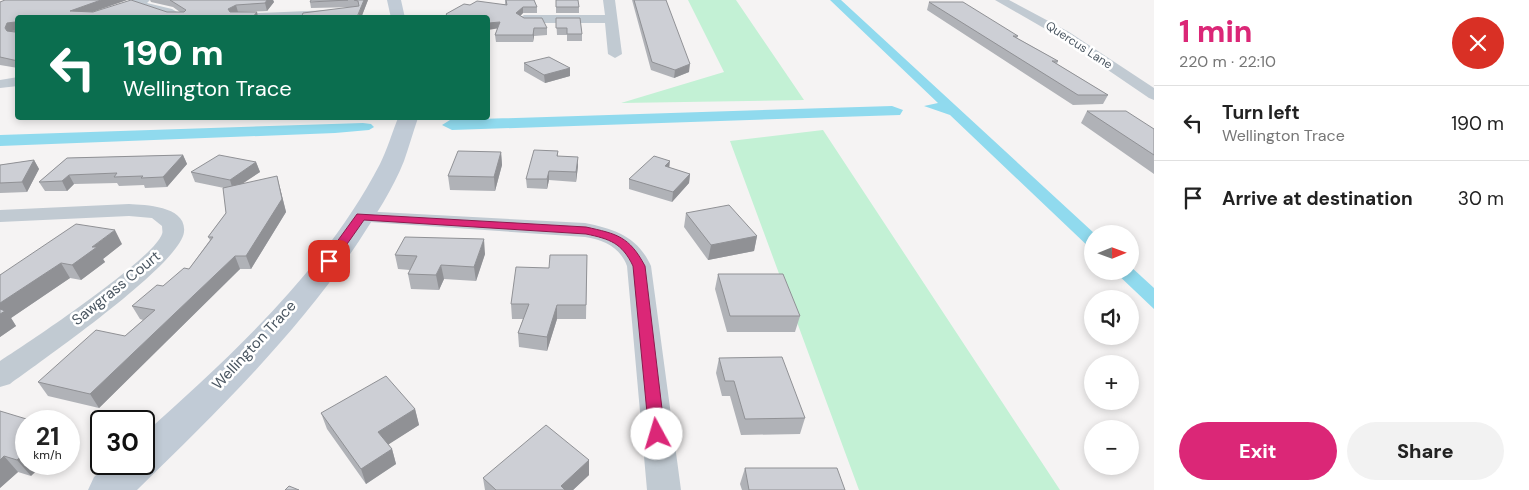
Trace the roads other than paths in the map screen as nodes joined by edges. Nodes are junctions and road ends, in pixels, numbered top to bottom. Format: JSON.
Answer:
{"nodes":[{"id":1,"x":394,"y":0,"type":"edge"},
{"id":2,"x":608,"y":0,"type":"edge"},
{"id":3,"x":1001,"y":0,"type":"edge"},
{"id":4,"x":139,"y":2,"type":"edge"},
{"id":5,"x":345,"y":12,"type":"edge"},
{"id":6,"x":92,"y":15,"type":"edge"},
{"id":7,"x":176,"y":15,"type":"edge"},
{"id":8,"x":296,"y":15,"type":"edge"},
{"id":9,"x":397,"y":15,"type":"edge"},
{"id":10,"x":524,"y":19,"type":"edge"},
{"id":11,"x":611,"y":19,"type":"junction"},
{"id":12,"x":615,"y":54,"type":"dead end"},
{"id":13,"x":15,"y":81,"type":"edge"},
{"id":14,"x":0,"y":84,"type":"edge"},
{"id":15,"x":1154,"y":95,"type":"edge"},
{"id":16,"x":408,"y":120,"type":"edge"},
{"id":17,"x":0,"y":216,"type":"edge"},
{"id":18,"x":361,"y":217,"type":"junction"},
{"id":19,"x":0,"y":376,"type":"edge"},
{"id":20,"x":155,"y":447,"type":"edge"},
{"id":21,"x":125,"y":475,"type":"edge"},
{"id":22,"x":108,"y":490,"type":"edge"},
{"id":23,"x":664,"y":490,"type":"edge"}],
"edges":[{"from":1,"to":9,"type":"street"},
{"from":2,"to":11,"type":"street"},
{"from":3,"to":15,"type":"street","name":"Quercus Lane"},
{"from":4,"to":6,"type":"street"},
{"from":4,"to":7,"type":"street"},
{"from":5,"to":8,"type":"street"},
{"from":10,"to":11,"type":"street"},
{"from":11,"to":12,"type":"street"},
{"from":13,"to":14,"type":"street"},
{"from":16,"to":18,"type":"street","name":"Wellington Trace"},
{"from":17,"to":19,"type":"street","name":"Sawgrass Court"},
{"from":18,"to":20,"type":"street","name":"Wellington Trace"},
{"from":18,"to":23,"type":"street"},
{"from":21,"to":22,"type":"street"}]}
